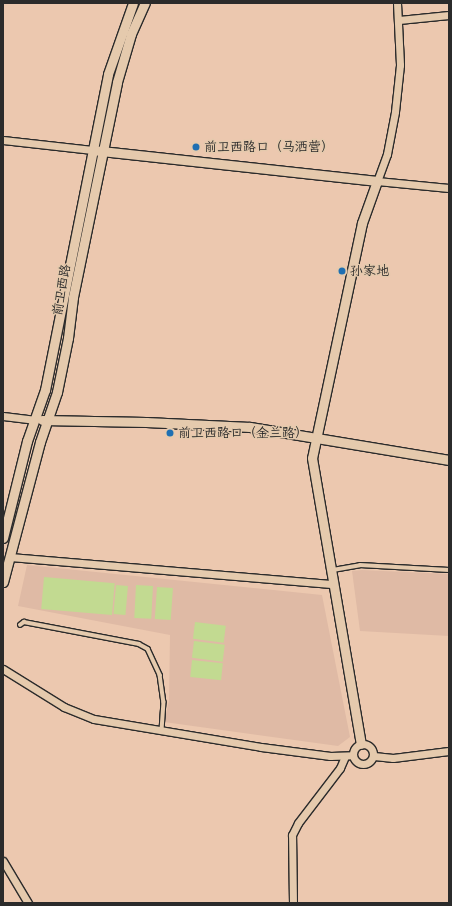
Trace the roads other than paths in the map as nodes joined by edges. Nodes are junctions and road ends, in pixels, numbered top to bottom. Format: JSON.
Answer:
{"nodes":[{"id":1,"x":133,"y":3,"type":"edge"},
{"id":2,"x":145,"y":3,"type":"edge"},
{"id":3,"x":397,"y":3,"type":"edge"},
{"id":4,"x":449,"y":15,"type":"edge"},
{"id":5,"x":399,"y":20,"type":"junction"},
{"id":6,"x":3,"y":140,"type":"edge"},
{"id":7,"x":92,"y":150,"type":"junction"},
{"id":8,"x":104,"y":151,"type":"junction"},
{"id":9,"x":377,"y":181,"type":"junction"},
{"id":10,"x":449,"y":188,"type":"edge"},
{"id":11,"x":3,"y":416,"type":"edge"},
{"id":12,"x":34,"y":420,"type":"junction"},
{"id":13,"x":47,"y":420,"type":"junction"},
{"id":14,"x":317,"y":438,"type":"junction"},
{"id":15,"x":449,"y":460,"type":"edge"},
{"id":16,"x":3,"y":538,"type":"edge"},
{"id":17,"x":10,"y":557,"type":"junction"},
{"id":18,"x":332,"y":570,"type":"junction"},
{"id":19,"x":449,"y":570,"type":"edge"},
{"id":20,"x":3,"y":582,"type":"edge"},
{"id":21,"x":334,"y":584,"type":"junction"},
{"id":22,"x":20,"y":625,"type":"dead end"},
{"id":23,"x":3,"y":669,"type":"edge"},
{"id":24,"x":161,"y":732,"type":"junction"},
{"id":25,"x":361,"y":744,"type":"junction"},
{"id":26,"x":449,"y":751,"type":"edge"},
{"id":27,"x":353,"y":755,"type":"junction"},
{"id":28,"x":345,"y":756,"type":"junction"},
{"id":29,"x":374,"y":756,"type":"junction"},
{"id":30,"x":3,"y":861,"type":"edge"},
{"id":31,"x":28,"y":903,"type":"edge"},
{"id":32,"x":292,"y":903,"type":"edge"}],
"edges":[{"from":1,"to":7,"type":"street","name":"前卫西路"},
{"from":2,"to":8,"type":"street","name":"前卫西路"},
{"from":3,"to":5,"type":"street"},
{"from":4,"to":5,"type":"street"},
{"from":5,"to":9,"type":"street"},
{"from":6,"to":7,"type":"street"},
{"from":7,"to":8,"type":"street"},
{"from":7,"to":12,"type":"street","name":"前卫西路"},
{"from":8,"to":9,"type":"street"},
{"from":8,"to":13,"type":"street","name":"前卫西路"},
{"from":9,"to":10,"type":"street"},
{"from":9,"to":14,"type":"street"},
{"from":11,"to":12,"type":"street"},
{"from":12,"to":13,"type":"street"},
{"from":12,"to":16,"type":"street","name":"前卫西路"},
{"from":13,"to":14,"type":"street"},
{"from":13,"to":17,"type":"street","name":"前卫西路"},
{"from":14,"to":15,"type":"street"},
{"from":14,"to":18,"type":"street"},
{"from":17,"to":20,"type":"street","name":"前卫西路"},
{"from":17,"to":21,"type":"street"},
{"from":18,"to":19,"type":"lane"},
{"from":18,"to":21,"type":"street"},
{"from":21,"to":25,"type":"street"},
{"from":22,"to":24,"type":"lane"},
{"from":23,"to":24,"type":"street"},
{"from":24,"to":28,"type":"street"},
{"from":25,"to":27,"type":"street"},
{"from":25,"to":29,"type":"street"},
{"from":26,"to":29,"type":"street"},
{"from":27,"to":28,"type":"street"},
{"from":27,"to":29,"type":"street"},
{"from":28,"to":32,"type":"street"},
{"from":30,"to":31,"type":"street"}]}
